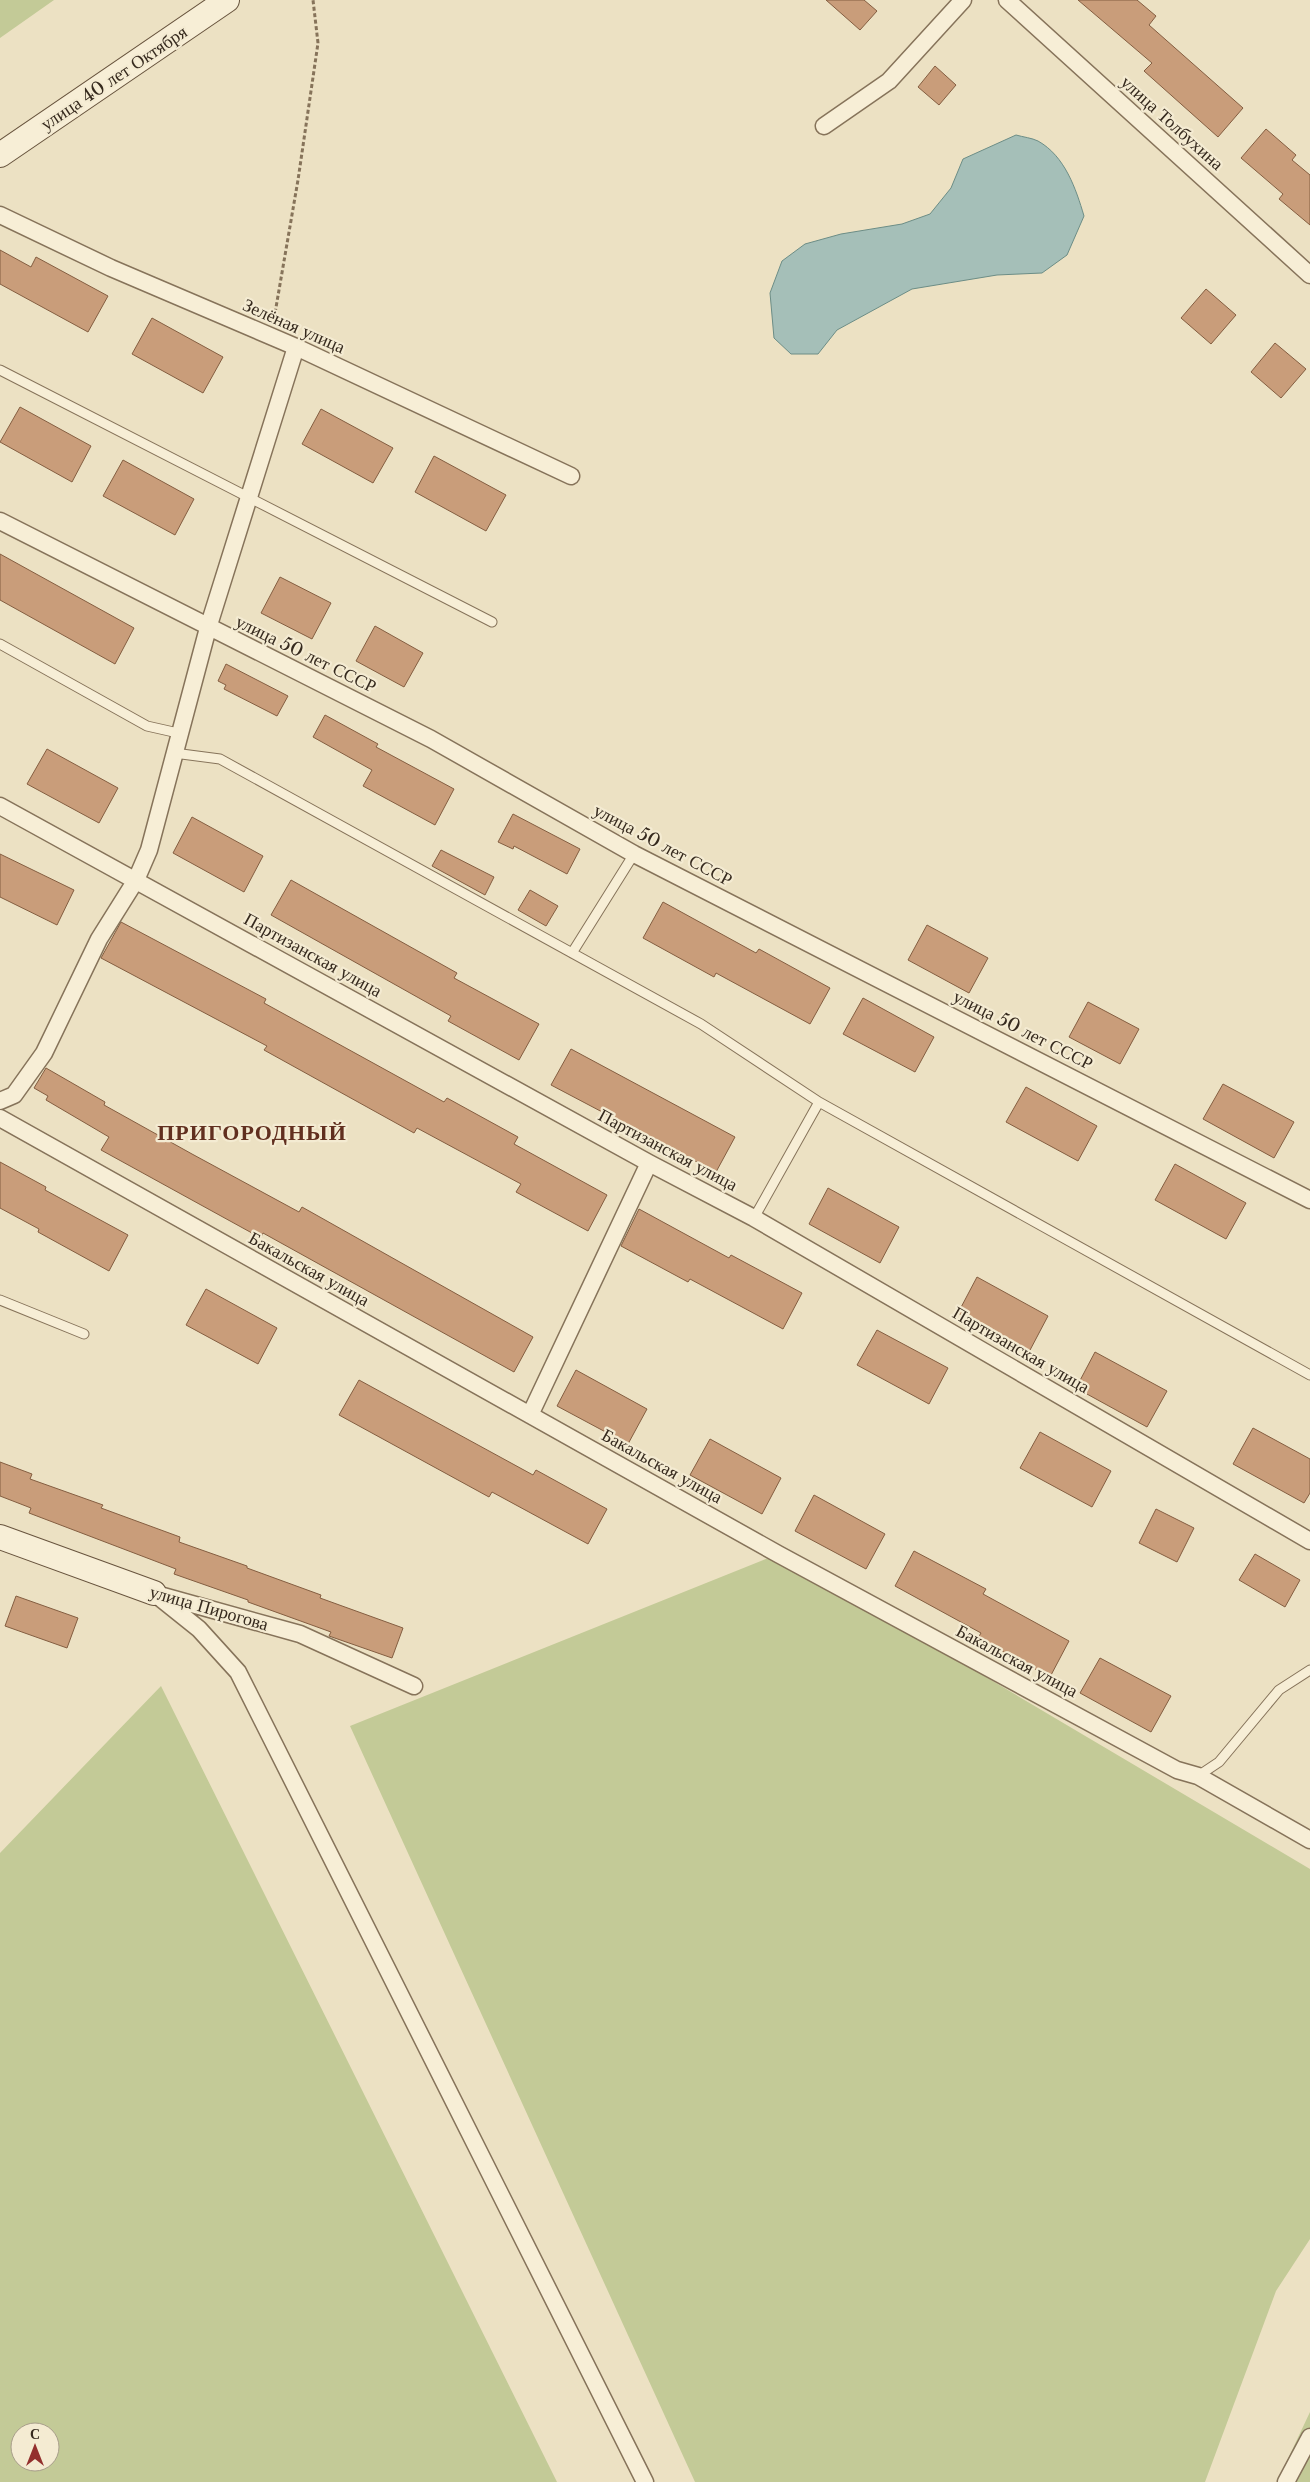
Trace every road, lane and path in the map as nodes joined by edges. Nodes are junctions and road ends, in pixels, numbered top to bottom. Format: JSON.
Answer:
{"nodes":[{"id":1,"x":227,"y":0,"type":"edge"},
{"id":2,"x":313,"y":0,"type":"edge"},
{"id":3,"x":963,"y":0,"type":"edge"},
{"id":4,"x":1007,"y":0,"type":"edge"},
{"id":5,"x":824,"y":126,"type":"dead end"},
{"id":6,"x":0,"y":155,"type":"edge"},
{"id":7,"x":0,"y":215,"type":"edge"},
{"id":8,"x":1310,"y":275,"type":"edge"},
{"id":9,"x":273,"y":337,"type":"junction"},
{"id":10,"x":296,"y":347,"type":"junction"},
{"id":11,"x":0,"y":370,"type":"edge"},
{"id":12,"x":571,"y":476,"type":"dead end"},
{"id":13,"x":249,"y":496,"type":"junction"},
{"id":14,"x":0,"y":521,"type":"edge"},
{"id":15,"x":492,"y":622,"type":"dead end"},
{"id":16,"x":208,"y":628,"type":"junction"},
{"id":17,"x":0,"y":644,"type":"edge"},
{"id":18,"x":178,"y":733,"type":"junction"},
{"id":19,"x":174,"y":753,"type":"junction"},
{"id":20,"x":0,"y":806,"type":"edge"},
{"id":21,"x":634,"y":854,"type":"junction"},
{"id":22,"x":136,"y":880,"type":"junction"},
{"id":23,"x":572,"y":952,"type":"junction"},
{"id":24,"x":0,"y":1101,"type":"edge"},
{"id":25,"x":819,"y":1102,"type":"junction"},
{"id":26,"x":0,"y":1118,"type":"edge"},
{"id":27,"x":649,"y":1163,"type":"junction"},
{"id":28,"x":1310,"y":1200,"type":"edge"},
{"id":29,"x":754,"y":1218,"type":"junction"},
{"id":30,"x":0,"y":1300,"type":"edge"},
{"id":31,"x":84,"y":1334,"type":"dead end"},
{"id":32,"x":1310,"y":1375,"type":"edge"},
{"id":33,"x":530,"y":1415,"type":"junction"},
{"id":34,"x":0,"y":1537,"type":"edge"},
{"id":35,"x":1310,"y":1541,"type":"edge"},
{"id":36,"x":154,"y":1593,"type":"junction"},
{"id":37,"x":1310,"y":1670,"type":"edge"},
{"id":38,"x":414,"y":1686,"type":"dead end"},
{"id":39,"x":1198,"y":1776,"type":"junction"},
{"id":40,"x":1310,"y":1840,"type":"edge"},
{"id":41,"x":1310,"y":2437,"type":"edge"},
{"id":42,"x":645,"y":2482,"type":"edge"},
{"id":43,"x":1286,"y":2482,"type":"edge"}],
"edges":[{"from":1,"to":6,"type":"street","name":"улица 40 лет Октября"},
{"from":2,"to":9,"type":"path"},
{"from":3,"to":5,"type":"street"},
{"from":4,"to":8,"type":"street","name":"улица Толбухина"},
{"from":7,"to":9,"type":"street","name":"Зелёная улица"},
{"from":9,"to":10,"type":"street","name":"Зелёная улица"},
{"from":10,"to":12,"type":"street","name":"Зелёная улица"},
{"from":10,"to":13,"type":"street"},
{"from":11,"to":13,"type":"lane"},
{"from":13,"to":15,"type":"lane"},
{"from":13,"to":16,"type":"street"},
{"from":14,"to":16,"type":"street","name":"улица 50 лет СССР"},
{"from":16,"to":18,"type":"street"},
{"from":16,"to":21,"type":"street","name":"улица 50 лет СССР"},
{"from":17,"to":18,"type":"lane"},
{"from":18,"to":19,"type":"street"},
{"from":19,"to":22,"type":"street"},
{"from":19,"to":23,"type":"lane"},
{"from":20,"to":22,"type":"street","name":"Партизанская улица"},
{"from":21,"to":23,"type":"lane"},
{"from":21,"to":28,"type":"street","name":"улица 50 лет СССР"},
{"from":22,"to":24,"type":"street"},
{"from":22,"to":27,"type":"street","name":"Партизанская улица"},
{"from":23,"to":25,"type":"lane"},
{"from":25,"to":29,"type":"lane"},
{"from":25,"to":32,"type":"lane"},
{"from":26,"to":33,"type":"street","name":"Бакальская улица"},
{"from":27,"to":29,"type":"street","name":"Партизанская улица"},
{"from":27,"to":33,"type":"street"},
{"from":29,"to":35,"type":"street","name":"Партизанская улица"},
{"from":30,"to":31,"type":"lane"},
{"from":33,"to":39,"type":"street","name":"Бакальская улица"},
{"from":34,"to":36,"type":"street","name":"улица Пирогова"},
{"from":36,"to":38,"type":"street","name":"улица Пирогова"},
{"from":36,"to":42,"type":"street"},
{"from":37,"to":39,"type":"lane"},
{"from":39,"to":40,"type":"street","name":"Бакальская улица"},
{"from":41,"to":43,"type":"street"}]}
